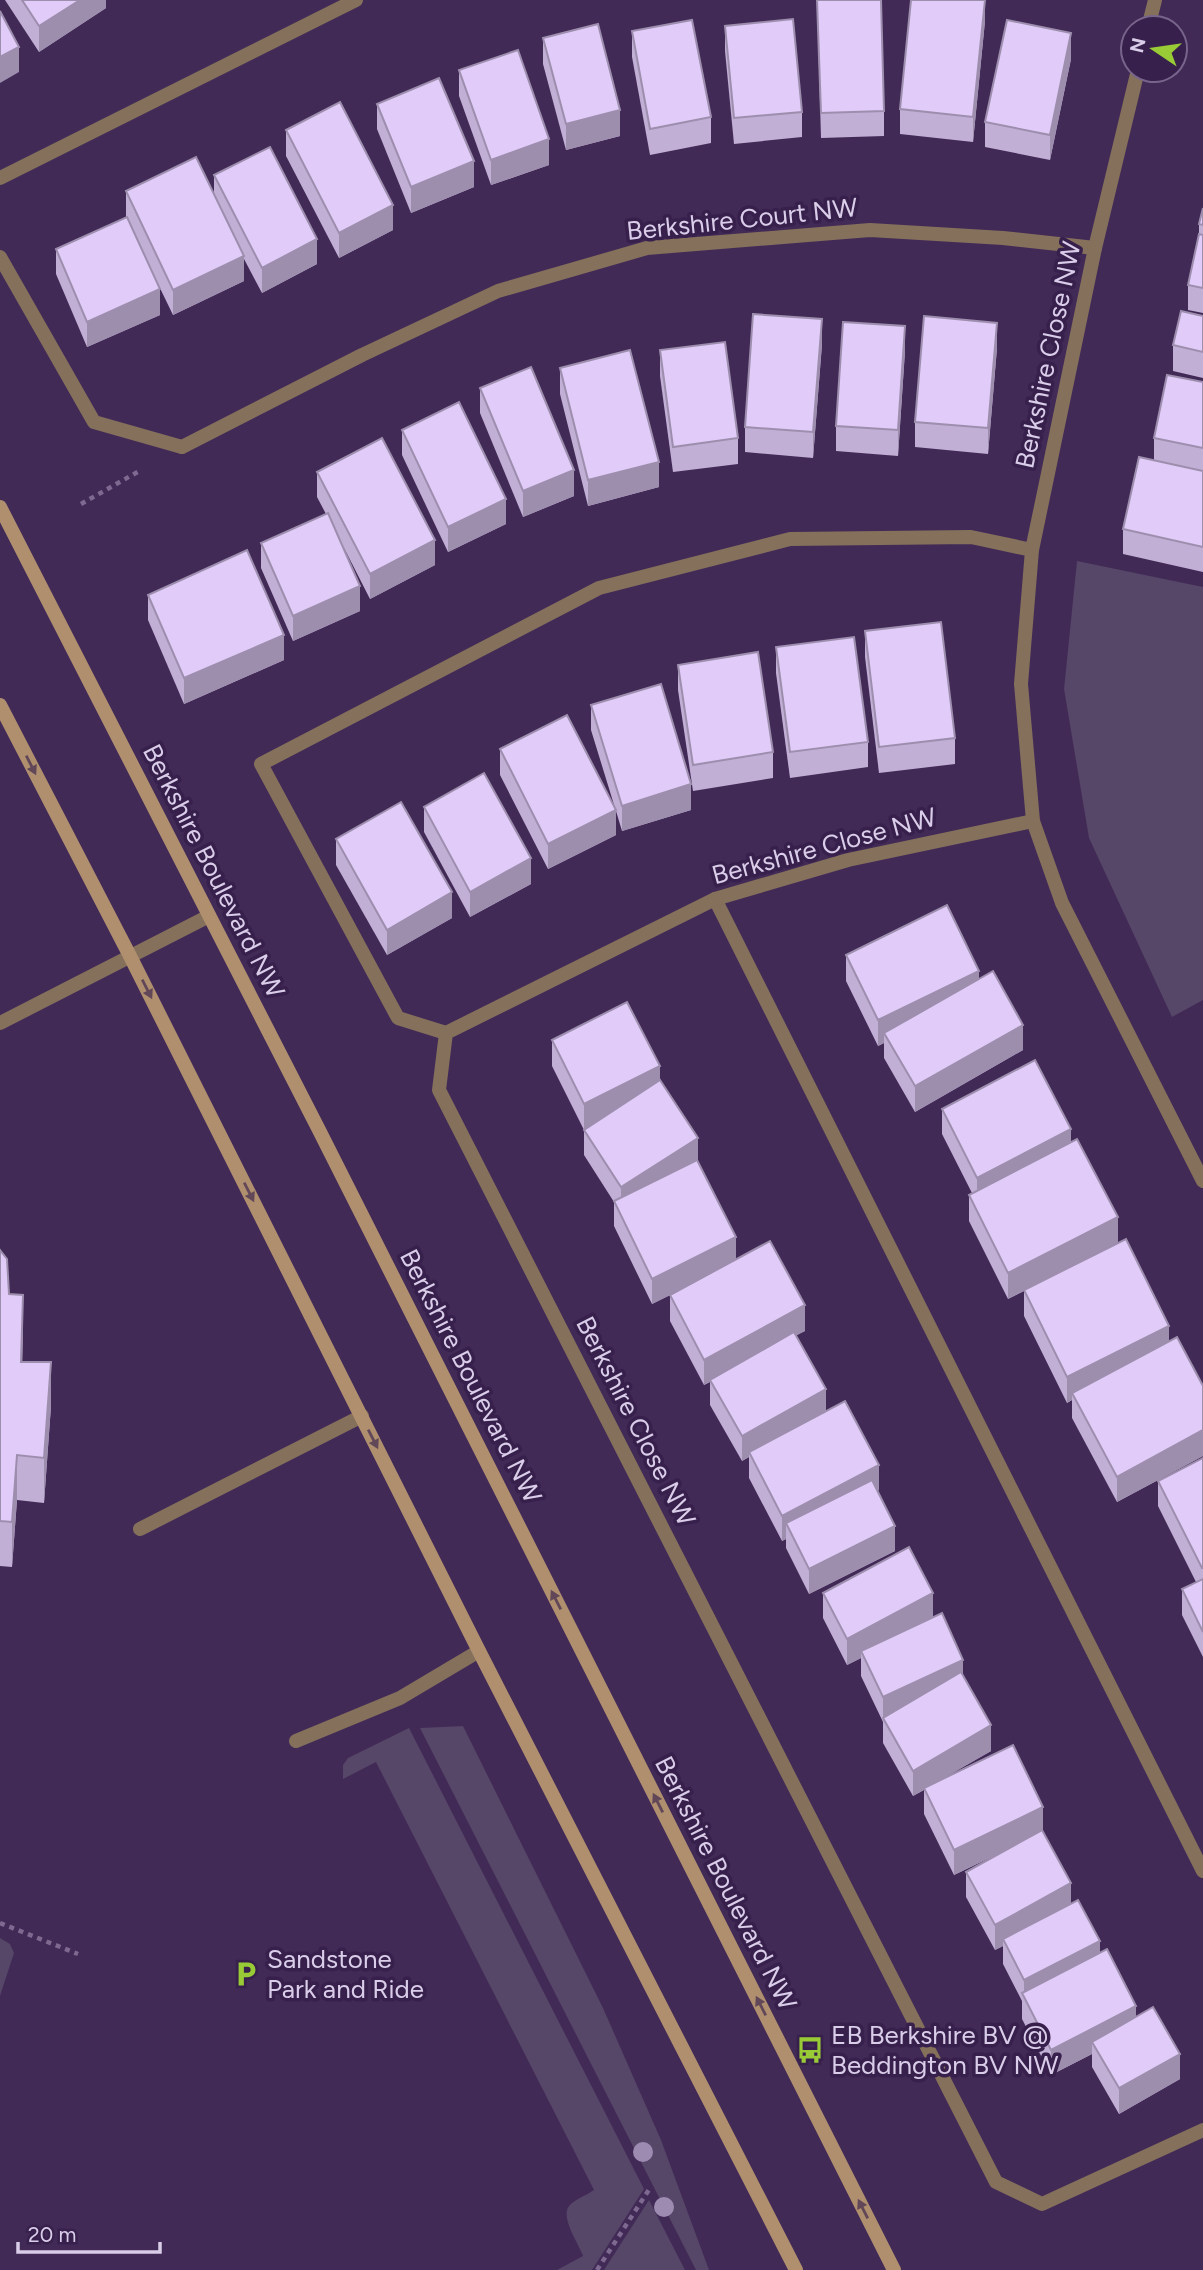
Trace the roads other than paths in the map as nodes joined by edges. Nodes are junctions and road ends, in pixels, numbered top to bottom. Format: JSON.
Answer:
{"nodes":[{"id":1,"x":356,"y":0,"type":"edge"},
{"id":2,"x":1135,"y":84,"type":"edge"},
{"id":3,"x":0,"y":178,"type":"edge"},
{"id":4,"x":1095,"y":248,"type":"junction"},
{"id":5,"x":0,"y":257,"type":"edge"},
{"id":6,"x":0,"y":507,"type":"edge"},
{"id":7,"x":1032,"y":550,"type":"junction"},
{"id":8,"x":0,"y":705,"type":"edge"},
{"id":9,"x":1033,"y":821,"type":"junction"},
{"id":10,"x":715,"y":899,"type":"junction"},
{"id":11,"x":209,"y":916,"type":"junction"},
{"id":12,"x":130,"y":956,"type":"junction"},
{"id":13,"x":0,"y":1023,"type":"edge"},
{"id":14,"x":446,"y":1033,"type":"junction"},
{"id":15,"x":1203,"y":1181,"type":"edge"},
{"id":16,"x":362,"y":1416,"type":"junction"},
{"id":17,"x":140,"y":1529,"type":"dead end"},
{"id":18,"x":479,"y":1651,"type":"junction"},
{"id":19,"x":296,"y":1741,"type":"dead end"},
{"id":20,"x":1203,"y":1871,"type":"edge"},
{"id":21,"x":1203,"y":2130,"type":"edge"},
{"id":22,"x":783,"y":2243,"type":"junction"},
{"id":23,"x":782,"y":2270,"type":"edge"},
{"id":24,"x":796,"y":2270,"type":"edge"},
{"id":25,"x":894,"y":2270,"type":"edge"}],
"edges":[{"from":1,"to":3,"type":"street"},
{"from":2,"to":4,"type":"street","name":"Berkshire Close NW"},
{"from":4,"to":5,"type":"street","name":"Berkshire Court NW"},
{"from":4,"to":7,"type":"street","name":"Berkshire Close NW"},
{"from":6,"to":11,"type":"main road","name":"Berkshire Boulevard NW"},
{"from":7,"to":9,"type":"street","name":"Berkshire Close NW"},
{"from":7,"to":14,"type":"street"},
{"from":8,"to":12,"type":"main road","one_way":true},
{"from":9,"to":10,"type":"street","name":"Berkshire Close NW"},
{"from":9,"to":15,"type":"street","name":"Berkshire Close NW"},
{"from":10,"to":14,"type":"street","name":"Berkshire Close NW"},
{"from":10,"to":20,"type":"street"},
{"from":11,"to":12,"type":"street"},
{"from":25,"to":11,"type":"main road","name":"Berkshire Boulevard NW","one_way":true},
{"from":12,"to":13,"type":"street"},
{"from":12,"to":16,"type":"main road","one_way":true},
{"from":14,"to":21,"type":"street","name":"Berkshire Close NW"},
{"from":16,"to":17,"type":"street"},
{"from":16,"to":18,"type":"main road","one_way":true},
{"from":18,"to":19,"type":"street"},
{"from":18,"to":22,"type":"main road"},
{"from":22,"to":23,"type":"main road"},
{"from":22,"to":24,"type":"main road"}]}
